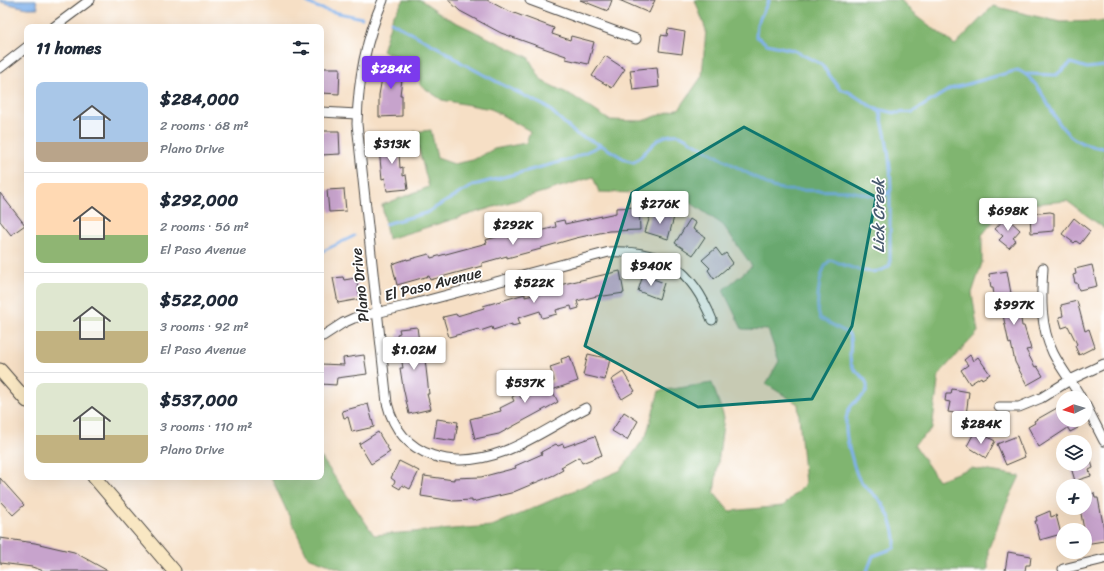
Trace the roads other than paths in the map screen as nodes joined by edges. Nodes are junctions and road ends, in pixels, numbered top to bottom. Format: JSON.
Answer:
{"nodes":[{"id":1,"x":90,"y":0,"type":"edge"},
{"id":2,"x":383,"y":0,"type":"edge"},
{"id":3,"x":530,"y":0,"type":"edge"},
{"id":4,"x":58,"y":24,"type":"edge"},
{"id":5,"x":636,"y":39,"type":"dead end"},
{"id":6,"x":24,"y":49,"type":"edge"},
{"id":7,"x":0,"y":68,"type":"edge"},
{"id":8,"x":324,"y":112,"type":"edge"},
{"id":9,"x":357,"y":114,"type":"junction"},
{"id":10,"x":1043,"y":268,"type":"dead end"},
{"id":11,"x":377,"y":313,"type":"junction"},
{"id":12,"x":712,"y":320,"type":"dead end"},
{"id":13,"x":324,"y":335,"type":"edge"},
{"id":14,"x":1104,"y":364,"type":"edge"},
{"id":15,"x":0,"y":370,"type":"edge"},
{"id":16,"x":1070,"y":380,"type":"junction"},
{"id":17,"x":1077,"y":391,"type":"edge"},
{"id":18,"x":24,"y":398,"type":"edge"},
{"id":19,"x":586,"y":408,"type":"dead end"},
{"id":20,"x":1000,"y":408,"type":"dead end"},
{"id":21,"x":1092,"y":418,"type":"edge"},
{"id":22,"x":1104,"y":441,"type":"edge"},
{"id":23,"x":97,"y":480,"type":"edge"},
{"id":24,"x":1104,"y":559,"type":"edge"},
{"id":25,"x":1063,"y":569,"type":"dead end"},
{"id":26,"x":174,"y":571,"type":"edge"}],
"edges":[{"from":1,"to":4,"type":"street"},
{"from":2,"to":9,"type":"street","name":"Plano Drive"},
{"from":3,"to":5,"type":"street"},
{"from":6,"to":7,"type":"street"},
{"from":8,"to":9,"type":"street"},
{"from":9,"to":11,"type":"street","name":"Plano Drive"},
{"from":10,"to":16,"type":"street"},
{"from":11,"to":12,"type":"street","name":"El Paso Avenue"},
{"from":11,"to":13,"type":"street","name":"El Paso Avenue"},
{"from":11,"to":19,"type":"street","name":"Plano Drive"},
{"from":14,"to":16,"type":"street"},
{"from":15,"to":18,"type":"main road"},
{"from":16,"to":17,"type":"street"},
{"from":16,"to":20,"type":"street"},
{"from":21,"to":22,"type":"street"},
{"from":23,"to":26,"type":"main road"},
{"from":24,"to":25,"type":"street"}]}
